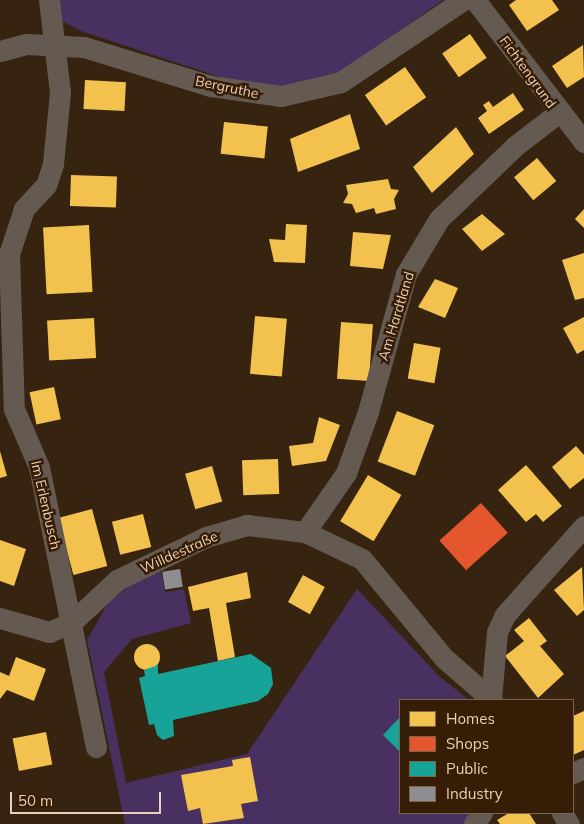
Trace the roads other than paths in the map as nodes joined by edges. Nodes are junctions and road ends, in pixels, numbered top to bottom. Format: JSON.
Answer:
{"nodes":[{"id":1,"x":49,"y":0,"type":"edge"},
{"id":2,"x":463,"y":0,"type":"edge"},
{"id":3,"x":476,"y":0,"type":"edge"},
{"id":4,"x":55,"y":44,"type":"junction"},
{"id":5,"x":0,"y":52,"type":"edge"},
{"id":6,"x":558,"y":113,"type":"junction"},
{"id":7,"x":584,"y":142,"type":"edge"},
{"id":8,"x":584,"y":526,"type":"edge"},
{"id":9,"x":305,"y":532,"type":"junction"},
{"id":10,"x":0,"y":618,"type":"edge"},
{"id":11,"x":72,"y":622,"type":"junction"},
{"id":12,"x":491,"y":699,"type":"edge"},
{"id":13,"x":96,"y":747,"type":"dead end"}],
"edges":[{"from":1,"to":4,"type":"street","name":"Im Erlenbusch"},
{"from":2,"to":4,"type":"street","name":"Bergruthe"},
{"from":3,"to":6,"type":"street","name":"Fichtengrund"},
{"from":4,"to":5,"type":"street","name":"Bergruthe"},
{"from":4,"to":11,"type":"street","name":"Im Erlenbusch"},
{"from":6,"to":7,"type":"street","name":"Fichtengrund"},
{"from":6,"to":9,"type":"street","name":"Am Hardtland"},
{"from":8,"to":12,"type":"street","name":"Willdestraße"},
{"from":9,"to":11,"type":"street","name":"Willdestraße"},
{"from":9,"to":12,"type":"street","name":"Willdestraße"},
{"from":10,"to":11,"type":"street","name":"Willdestraße"},
{"from":11,"to":13,"type":"street","name":"Im Erlenbusch"}]}
